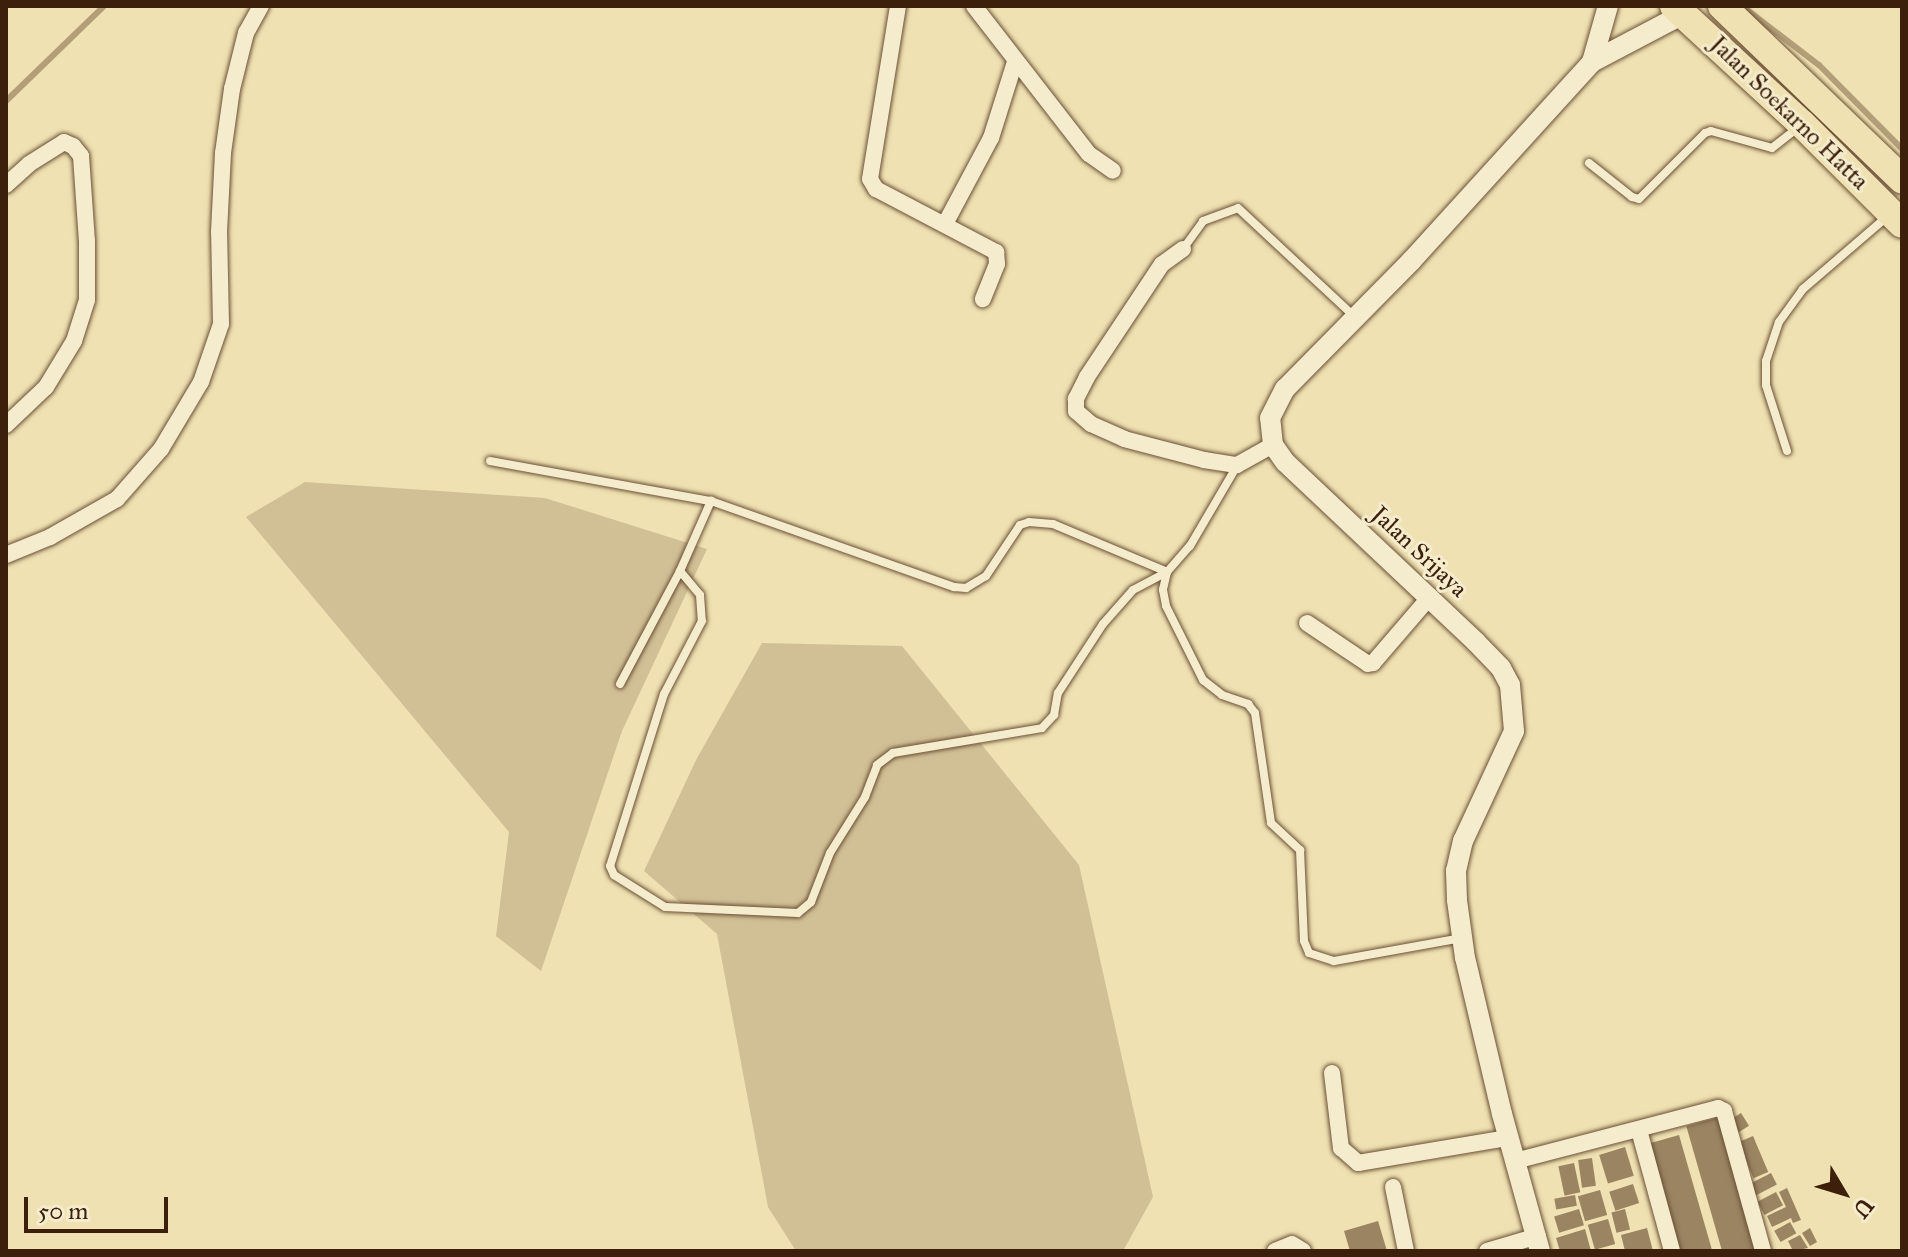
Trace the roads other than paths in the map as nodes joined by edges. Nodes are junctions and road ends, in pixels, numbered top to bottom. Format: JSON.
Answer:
{"nodes":[{"id":1,"x":261,"y":6,"type":"edge"},
{"id":2,"x":898,"y":6,"type":"edge"},
{"id":3,"x":974,"y":6,"type":"edge"},
{"id":4,"x":1608,"y":6,"type":"edge"},
{"id":5,"x":1722,"y":6,"type":"edge"},
{"id":6,"x":1679,"y":10,"type":"edge"},
{"id":7,"x":1015,"y":62,"type":"junction"},
{"id":8,"x":1592,"y":62,"type":"junction"},
{"id":9,"x":1802,"y":124,"type":"junction"},
{"id":10,"x":1589,"y":163,"type":"dead end"},
{"id":11,"x":1113,"y":171,"type":"dead end"},
{"id":12,"x":1902,"y":179,"type":"edge"},
{"id":13,"x":6,"y":185,"type":"edge"},
{"id":14,"x":1897,"y":218,"type":"edge"},
{"id":15,"x":945,"y":224,"type":"junction"},
{"id":16,"x":1183,"y":249,"type":"joint"},
{"id":17,"x":983,"y":299,"type":"dead end"},
{"id":18,"x":1355,"y":318,"type":"junction"},
{"id":19,"x":6,"y":425,"type":"edge"},
{"id":20,"x":1273,"y":445,"type":"junction"},
{"id":21,"x":1787,"y":451,"type":"dead end"},
{"id":22,"x":490,"y":461,"type":"dead end"},
{"id":23,"x":1237,"y":465,"type":"junction"},
{"id":24,"x":711,"y":501,"type":"junction"},
{"id":25,"x":6,"y":555,"type":"edge"},
{"id":26,"x":680,"y":571,"type":"junction"},
{"id":27,"x":1167,"y":572,"type":"junction"},
{"id":28,"x":1429,"y":598,"type":"junction"},
{"id":29,"x":1307,"y":623,"type":"dead end"},
{"id":30,"x":620,"y":684,"type":"dead end"},
{"id":31,"x":1462,"y":938,"type":"junction"},
{"id":32,"x":1332,"y":1073,"type":"dead end"},
{"id":33,"x":1639,"y":1130,"type":"junction"},
{"id":34,"x":1508,"y":1138,"type":"junction"},
{"id":35,"x":1515,"y":1161,"type":"junction"},
{"id":36,"x":1393,"y":1187,"type":"dead end"},
{"id":37,"x":1539,"y":1243,"type":"edge"},
{"id":38,"x":1275,"y":1251,"type":"edge"},
{"id":39,"x":1303,"y":1251,"type":"edge"},
{"id":40,"x":1406,"y":1251,"type":"edge"},
{"id":41,"x":1487,"y":1251,"type":"edge"},
{"id":42,"x":1672,"y":1251,"type":"edge"},
{"id":43,"x":1763,"y":1251,"type":"edge"}],
"edges":[{"from":1,"to":25,"type":"street"},
{"from":2,"to":15,"type":"street"},
{"from":3,"to":7,"type":"street"},
{"from":4,"to":8,"type":"street"},
{"from":5,"to":12,"type":"highway","name":"Jalan Soekarno Hatta"},
{"from":6,"to":8,"type":"street"},
{"from":6,"to":9,"type":"highway","name":"Jalan Soekarno Hatta"},
{"from":7,"to":11,"type":"street"},
{"from":7,"to":15,"type":"street"},
{"from":8,"to":18,"type":"street"},
{"from":9,"to":10,"type":"lane"},
{"from":9,"to":14,"type":"highway","name":"Jalan Soekarno Hatta"},
{"from":13,"to":19,"type":"street"},
{"from":14,"to":21,"type":"lane"},
{"from":15,"to":17,"type":"street"},
{"from":16,"to":18,"type":"lane"},
{"from":16,"to":23,"type":"street"},
{"from":18,"to":20,"type":"street"},
{"from":20,"to":23,"type":"street"},
{"from":20,"to":28,"type":"street","name":"Jalan Srijaya"},
{"from":22,"to":24,"type":"lane"},
{"from":23,"to":27,"type":"lane"},
{"from":24,"to":26,"type":"lane"},
{"from":24,"to":27,"type":"lane"},
{"from":26,"to":27,"type":"lane"},
{"from":26,"to":30,"type":"lane"},
{"from":27,"to":31,"type":"lane"},
{"from":28,"to":29,"type":"street"},
{"from":28,"to":31,"type":"street","name":"Jalan Srijaya"},
{"from":31,"to":34,"type":"street","name":"Jalan Srijaya"},
{"from":32,"to":34,"type":"street"},
{"from":33,"to":35,"type":"street"},
{"from":33,"to":42,"type":"street"},
{"from":33,"to":43,"type":"street"},
{"from":34,"to":35,"type":"street","name":"Jalan Srijaya"},
{"from":35,"to":37,"type":"street","name":"Jalan Srijaya"},
{"from":36,"to":40,"type":"street"},
{"from":37,"to":41,"type":"street"},
{"from":38,"to":39,"type":"street"}]}
